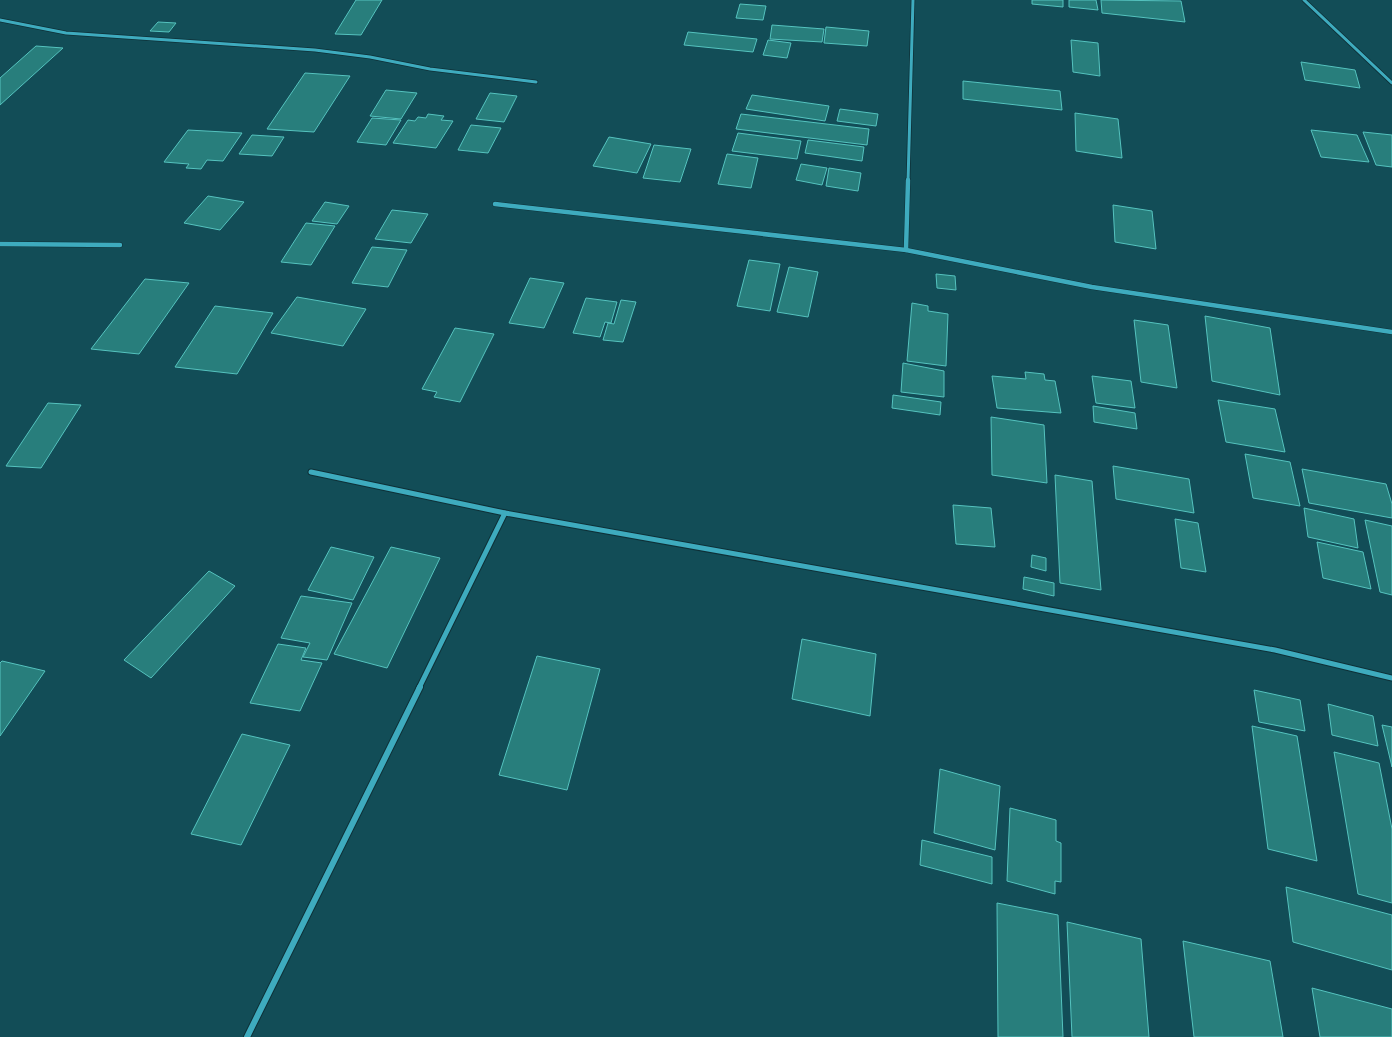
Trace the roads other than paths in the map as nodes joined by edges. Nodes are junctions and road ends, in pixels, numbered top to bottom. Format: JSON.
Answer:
{"nodes":[{"id":1,"x":913,"y":0,"type":"edge"},
{"id":2,"x":1304,"y":0,"type":"edge"},
{"id":3,"x":0,"y":20,"type":"edge"},
{"id":4,"x":536,"y":82,"type":"dead end"},
{"id":5,"x":1392,"y":83,"type":"edge"},
{"id":6,"x":495,"y":204,"type":"dead end"},
{"id":7,"x":0,"y":244,"type":"edge"},
{"id":8,"x":120,"y":245,"type":"dead end"},
{"id":9,"x":906,"y":250,"type":"junction"},
{"id":10,"x":1392,"y":332,"type":"edge"},
{"id":11,"x":311,"y":472,"type":"dead end"},
{"id":12,"x":505,"y":513,"type":"junction"},
{"id":13,"x":1392,"y":678,"type":"edge"},
{"id":14,"x":247,"y":1037,"type":"edge"}],
"edges":[{"from":1,"to":9,"type":"street"},
{"from":2,"to":5,"type":"street"},
{"from":3,"to":4,"type":"street"},
{"from":6,"to":9,"type":"street"},
{"from":7,"to":8,"type":"street"},
{"from":9,"to":10,"type":"street"},
{"from":11,"to":12,"type":"street"},
{"from":12,"to":13,"type":"street"},
{"from":12,"to":14,"type":"street"}]}
